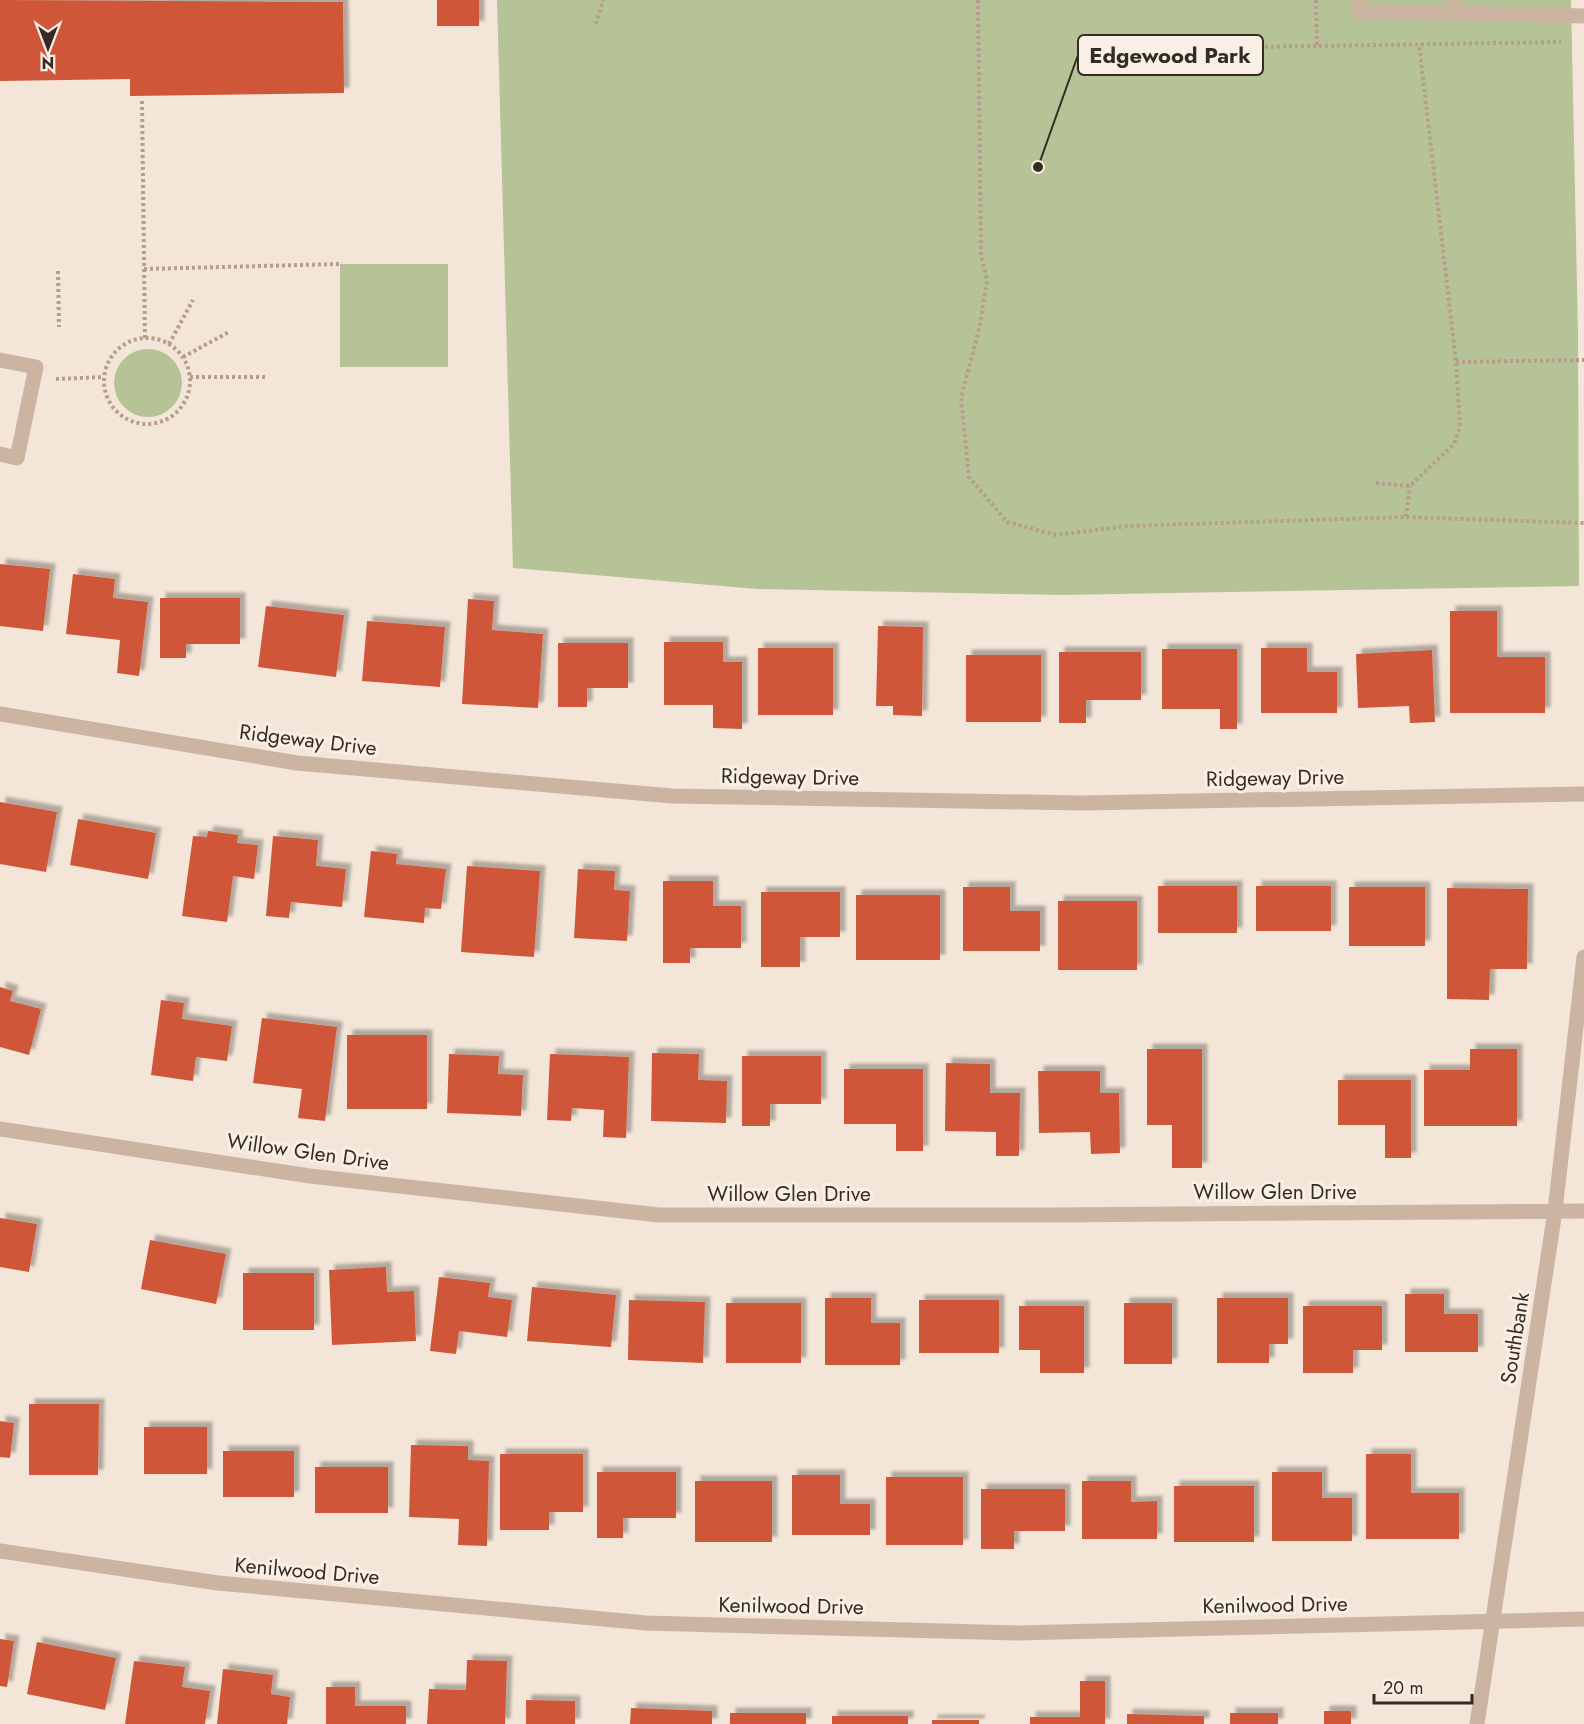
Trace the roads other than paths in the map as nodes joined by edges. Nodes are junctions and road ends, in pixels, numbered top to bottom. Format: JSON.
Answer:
{"nodes":[{"id":1,"x":1360,"y":0,"type":"edge"},
{"id":2,"x":1454,"y":7,"type":"edge"},
{"id":3,"x":1584,"y":16,"type":"edge"},
{"id":4,"x":0,"y":360,"type":"edge"},
{"id":5,"x":0,"y":454,"type":"edge"},
{"id":6,"x":0,"y":714,"type":"edge"},
{"id":7,"x":1584,"y":794,"type":"edge"},
{"id":8,"x":1584,"y":957,"type":"edge"},
{"id":9,"x":0,"y":1129,"type":"edge"},
{"id":10,"x":1555,"y":1211,"type":"junction"},
{"id":11,"x":1584,"y":1211,"type":"edge"},
{"id":12,"x":0,"y":1551,"type":"edge"},
{"id":13,"x":1584,"y":1619,"type":"edge"},
{"id":14,"x":1493,"y":1620,"type":"junction"},
{"id":15,"x":1477,"y":1724,"type":"edge"}],
"edges":[{"from":1,"to":2,"type":"street"},
{"from":2,"to":3,"type":"street"},
{"from":4,"to":5,"type":"street"},
{"from":6,"to":7,"type":"street","name":"Ridgeway Drive"},
{"from":8,"to":10,"type":"street","name":"Southbank"},
{"from":9,"to":10,"type":"street","name":"Willow Glen Drive"},
{"from":10,"to":11,"type":"street","name":"Willow Glen Drive"},
{"from":10,"to":14,"type":"street","name":"Southbank"},
{"from":12,"to":14,"type":"street","name":"Kenilwood Drive"},
{"from":13,"to":14,"type":"street","name":"Kenilwood Drive"},
{"from":14,"to":15,"type":"street","name":"Southbank"}]}
